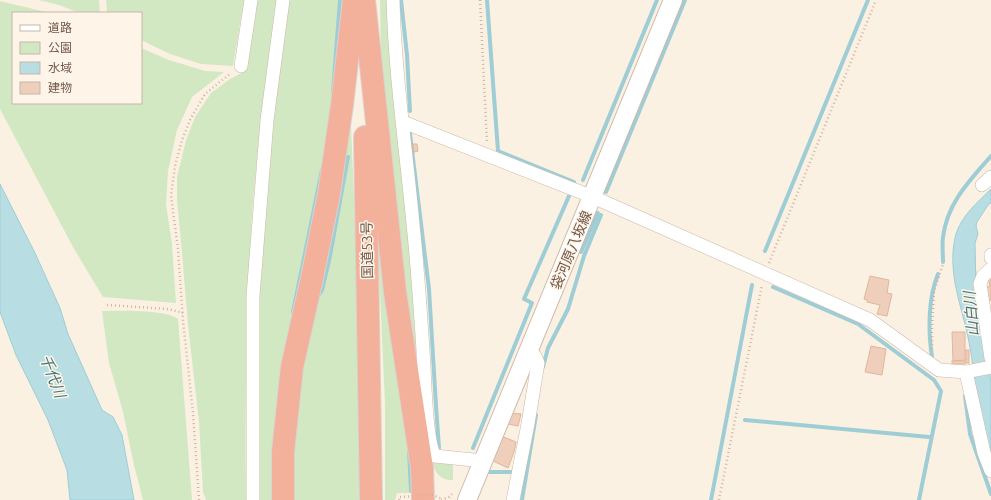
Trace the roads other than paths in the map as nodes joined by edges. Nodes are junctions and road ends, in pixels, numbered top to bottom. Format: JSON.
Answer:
{"nodes":[{"id":1,"x":252,"y":0,"type":"edge"},
{"id":2,"x":283,"y":0,"type":"edge"},
{"id":3,"x":354,"y":0,"type":"edge"},
{"id":4,"x":363,"y":0,"type":"edge"},
{"id":5,"x":393,"y":0,"type":"edge"},
{"id":6,"x":673,"y":0,"type":"edge"},
{"id":7,"x":241,"y":66,"type":"road end"},
{"id":8,"x":403,"y":122,"type":"junction"},
{"id":9,"x":593,"y":197,"type":"junction"},
{"id":10,"x":991,"y":255,"type":"edge"},
{"id":11,"x":991,"y":258,"type":"edge"},
{"id":12,"x":991,"y":269,"type":"edge"},
{"id":13,"x":529,"y":350,"type":"junction"},
{"id":14,"x":991,"y":358,"type":"edge"},
{"id":15,"x":991,"y":367,"type":"edge"},
{"id":16,"x":966,"y":372,"type":"junction"},
{"id":17,"x":483,"y":461,"type":"junction"},
{"id":18,"x":991,"y":471,"type":"edge"},
{"id":19,"x":460,"y":497,"type":"edge"},
{"id":20,"x":253,"y":500,"type":"edge"},
{"id":21,"x":283,"y":500,"type":"edge"},
{"id":22,"x":371,"y":500,"type":"edge"},
{"id":23,"x":436,"y":500,"type":"edge"},
{"id":24,"x":513,"y":500,"type":"edge"}],
"edges":[{"from":1,"to":7,"type":"street"},
{"from":2,"to":20,"type":"street"},
{"from":3,"to":21,"type":"highway"},
{"from":4,"to":22,"type":"highway","name":"国道53号"},
{"from":4,"to":23,"type":"highway"},
{"from":5,"to":8,"type":"street"},
{"from":6,"to":9,"type":"main road","name":"袋河原八坂線"},
{"from":8,"to":9,"type":"street"},
{"from":8,"to":17,"type":"street"},
{"from":9,"to":13,"type":"main road","name":"袋河原八坂線"},
{"from":9,"to":16,"type":"street"},
{"from":10,"to":11,"type":"street"},
{"from":12,"to":14,"type":"street"},
{"from":13,"to":17,"type":"main road","name":"袋河原八坂線"},
{"from":13,"to":24,"type":"street"},
{"from":15,"to":16,"type":"street"},
{"from":16,"to":18,"type":"street"},
{"from":17,"to":19,"type":"main road","name":"袋河原八坂線"}]}
